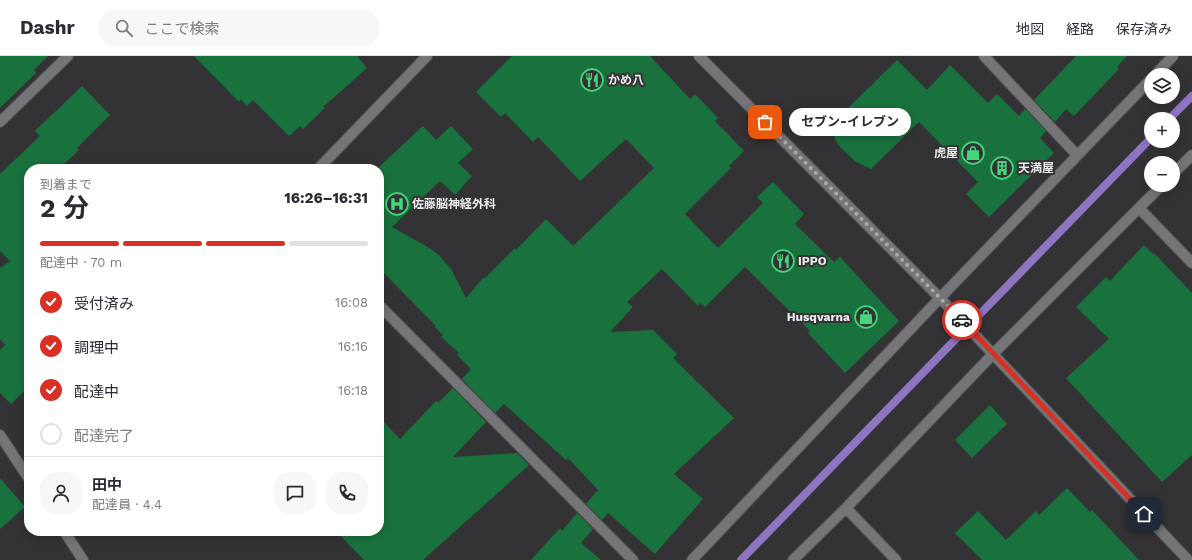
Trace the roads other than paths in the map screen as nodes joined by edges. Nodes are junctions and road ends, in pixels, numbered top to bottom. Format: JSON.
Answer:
{"nodes":[{"id":1,"x":68,"y":56,"type":"edge"},
{"id":2,"x":699,"y":56,"type":"edge"},
{"id":3,"x":984,"y":56,"type":"edge"},
{"id":4,"x":1173,"y":56,"type":"edge"},
{"id":5,"x":421,"y":58,"type":"edge"},
{"id":6,"x":1162,"y":68,"type":"edge"},
{"id":7,"x":1144,"y":86,"type":"edge"},
{"id":8,"x":0,"y":122,"type":"edge"},
{"id":9,"x":1077,"y":154,"type":"junction"},
{"id":10,"x":1192,"y":155,"type":"edge"},
{"id":11,"x":323,"y":164,"type":"edge"},
{"id":12,"x":1180,"y":167,"type":"edge"},
{"id":13,"x":1155,"y":192,"type":"edge"},
{"id":14,"x":1139,"y":208,"type":"junction"},
{"id":15,"x":1192,"y":264,"type":"edge"},
{"id":16,"x":940,"y":298,"type":"junction"},
{"id":17,"x":384,"y":310,"type":"edge"},
{"id":18,"x":993,"y":354,"type":"junction"},
{"id":19,"x":0,"y":435,"type":"edge"},
{"id":20,"x":24,"y":471,"type":"edge"},
{"id":21,"x":846,"y":508,"type":"junction"},
{"id":22,"x":67,"y":536,"type":"edge"},
{"id":23,"x":83,"y":560,"type":"edge"},
{"id":24,"x":633,"y":560,"type":"edge"},
{"id":25,"x":692,"y":560,"type":"edge"},
{"id":26,"x":793,"y":560,"type":"edge"},
{"id":27,"x":896,"y":560,"type":"edge"},
{"id":28,"x":1188,"y":560,"type":"edge"}],
"edges":[{"from":1,"to":8,"type":"street"},
{"from":2,"to":16,"type":"street"},
{"from":3,"to":9,"type":"street"},
{"from":4,"to":6,"type":"street"},
{"from":5,"to":11,"type":"street"},
{"from":7,"to":9,"type":"street"},
{"from":9,"to":16,"type":"street"},
{"from":10,"to":12,"type":"street"},
{"from":13,"to":14,"type":"street"},
{"from":14,"to":15,"type":"street"},
{"from":14,"to":18,"type":"street"},
{"from":16,"to":18,"type":"street"},
{"from":16,"to":25,"type":"street"},
{"from":17,"to":24,"type":"street"},
{"from":18,"to":21,"type":"street"},
{"from":18,"to":28,"type":"street"},
{"from":19,"to":20,"type":"street"},
{"from":21,"to":26,"type":"street"},
{"from":21,"to":27,"type":"street"},
{"from":22,"to":23,"type":"street"}]}
